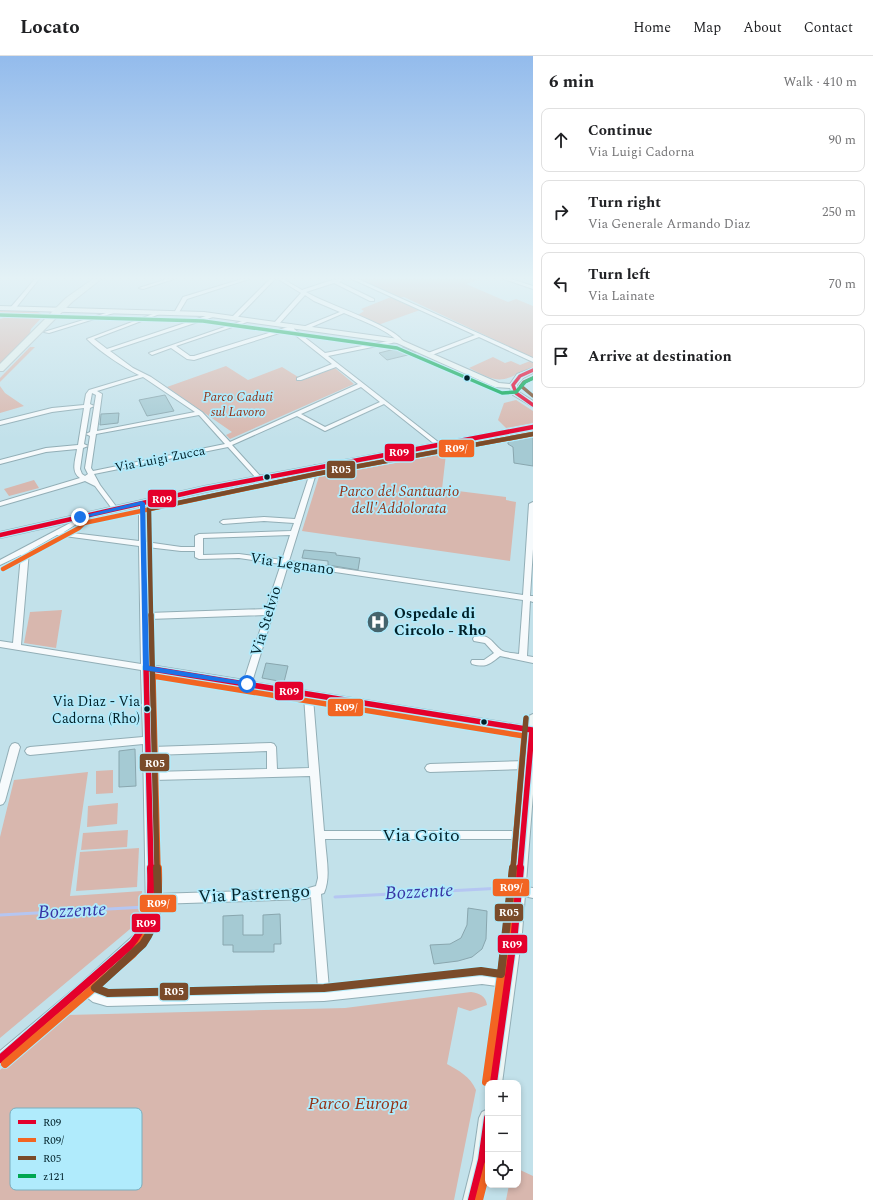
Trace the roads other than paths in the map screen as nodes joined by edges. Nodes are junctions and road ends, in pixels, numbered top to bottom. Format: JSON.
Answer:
{"nodes":[{"id":1,"x":37,"y":332,"type":"edge"},
{"id":2,"x":106,"y":332,"type":"edge"},
{"id":3,"x":161,"y":332,"type":"edge"},
{"id":4,"x":212,"y":332,"type":"edge"},
{"id":5,"x":273,"y":332,"type":"edge"},
{"id":6,"x":296,"y":332,"type":"edge"},
{"id":7,"x":328,"y":332,"type":"edge"},
{"id":8,"x":388,"y":332,"type":"edge"},
{"id":9,"x":474,"y":332,"type":"edge"},
{"id":10,"x":480,"y":335,"type":"junction"},
{"id":11,"x":372,"y":341,"type":"junction"},
{"id":12,"x":400,"y":341,"type":"junction"},
{"id":13,"x":172,"y":346,"type":"junction"},
{"id":14,"x":105,"y":351,"type":"junction"},
{"id":15,"x":152,"y":353,"type":"dead end"},
{"id":16,"x":430,"y":354,"type":"junction"},
{"id":17,"x":323,"y":355,"type":"junction"},
{"id":18,"x":533,"y":360,"type":"edge"},
{"id":19,"x":335,"y":365,"type":"junction"},
{"id":20,"x":0,"y":369,"type":"edge"},
{"id":21,"x":533,"y":370,"type":"edge"},
{"id":22,"x":145,"y":376,"type":"junction"},
{"id":23,"x":520,"y":376,"type":"junction"},
{"id":24,"x":299,"y":379,"type":"dead end"},
{"id":25,"x":492,"y":382,"type":"junction"},
{"id":26,"x":361,"y":385,"type":"junction"},
{"id":27,"x":513,"y":386,"type":"junction"},
{"id":28,"x":91,"y":392,"type":"junction"},
{"id":29,"x":519,"y":397,"type":"junction"},
{"id":30,"x":384,"y":402,"type":"junction"},
{"id":31,"x":531,"y":402,"type":"edge"},
{"id":32,"x":97,"y":405,"type":"junction"},
{"id":33,"x":87,"y":406,"type":"junction"},
{"id":34,"x":200,"y":413,"type":"junction"},
{"id":35,"x":297,"y":414,"type":"junction"},
{"id":36,"x":0,"y":423,"type":"edge"},
{"id":37,"x":533,"y":427,"type":"edge"},
{"id":38,"x":93,"y":434,"type":"junction"},
{"id":39,"x":82,"y":435,"type":"junction"},
{"id":40,"x":230,"y":444,"type":"junction"},
{"id":41,"x":439,"y":445,"type":"junction"},
{"id":42,"x":80,"y":446,"type":"junction"},
{"id":43,"x":91,"y":446,"type":"junction"},
{"id":44,"x":0,"y":462,"type":"edge"},
{"id":45,"x":315,"y":467,"type":"junction"},
{"id":46,"x":87,"y":474,"type":"junction"},
{"id":47,"x":259,"y":478,"type":"junction"},
{"id":48,"x":142,"y":503,"type":"junction"},
{"id":49,"x":0,"y":504,"type":"edge"},
{"id":50,"x":532,"y":504,"type":"dead end"},
{"id":51,"x":115,"y":509,"type":"junction"},
{"id":52,"x":80,"y":517,"type":"junction"},
{"id":53,"x":299,"y":521,"type":"junction"},
{"id":54,"x":223,"y":522,"type":"dead end"},
{"id":55,"x":58,"y":533,"type":"junction"},
{"id":56,"x":295,"y":533,"type":"junction"},
{"id":57,"x":0,"y":535,"type":"edge"},
{"id":58,"x":143,"y":544,"type":"junction"},
{"id":59,"x":199,"y":549,"type":"junction"},
{"id":60,"x":25,"y":550,"type":"junction"},
{"id":61,"x":0,"y":563,"type":"edge"},
{"id":62,"x":285,"y":563,"type":"junction"},
{"id":63,"x":529,"y":599,"type":"edge"},
{"id":64,"x":269,"y":612,"type":"junction"},
{"id":65,"x":145,"y":616,"type":"junction"},
{"id":66,"x":477,"y":639,"type":"dead end"},
{"id":67,"x":0,"y":644,"type":"edge"},
{"id":68,"x":17,"y":647,"type":"junction"},
{"id":69,"x":499,"y":653,"type":"junction"},
{"id":70,"x":523,"y":658,"type":"junction"},
{"id":71,"x":533,"y":660,"type":"edge"},
{"id":72,"x":475,"y":662,"type":"dead end"},
{"id":73,"x":146,"y":668,"type":"junction"},
{"id":74,"x":247,"y":684,"type":"junction"},
{"id":75,"x":308,"y":694,"type":"junction"},
{"id":76,"x":532,"y":724,"type":"edge"},
{"id":77,"x":147,"y":740,"type":"junction"},
{"id":78,"x":15,"y":747,"type":"dead end"},
{"id":79,"x":30,"y":751,"type":"dead end"},
{"id":80,"x":147,"y":751,"type":"junction"},
{"id":81,"x":528,"y":765,"type":"junction"},
{"id":82,"x":430,"y":768,"type":"dead end"},
{"id":83,"x":314,"y":772,"type":"junction"},
{"id":84,"x":272,"y":774,"type":"junction"},
{"id":85,"x":148,"y":776,"type":"junction"},
{"id":86,"x":0,"y":801,"type":"edge"},
{"id":87,"x":320,"y":835,"type":"junction"},
{"id":88,"x":522,"y":836,"type":"junction"},
{"id":89,"x":518,"y":891,"type":"junction"},
{"id":90,"x":316,"y":892,"type":"junction"},
{"id":91,"x":533,"y":893,"type":"edge"},
{"id":92,"x":152,"y":899,"type":"junction"},
{"id":93,"x":507,"y":984,"type":"junction"},
{"id":94,"x":84,"y":988,"type":"junction"},
{"id":95,"x":324,"y":995,"type":"junction"},
{"id":96,"x":0,"y":1059,"type":"edge"},
{"id":97,"x":493,"y":1080,"type":"edge"},
{"id":98,"x":485,"y":1139,"type":"edge"},
{"id":99,"x":472,"y":1200,"type":"edge"}],
"edges":[{"from":1,"to":20,"type":"main road"},
{"from":2,"to":14,"type":"street"},
{"from":3,"to":14,"type":"street"},
{"from":4,"to":13,"type":"street"},
{"from":5,"to":13,"type":"street"},
{"from":6,"to":17,"type":"street"},
{"from":7,"to":11,"type":"street"},
{"from":8,"to":12,"type":"street"},
{"from":9,"to":10,"type":"street"},
{"from":10,"to":16,"type":"street"},
{"from":10,"to":18,"type":"street"},
{"from":11,"to":12,"type":"street"},
{"from":11,"to":17,"type":"street"},
{"from":12,"to":16,"type":"street"},
{"from":13,"to":15,"type":"street"},
{"from":14,"to":22,"type":"street"},
{"from":16,"to":25,"type":"street"},
{"from":17,"to":19,"type":"street"},
{"from":19,"to":24,"type":"street"},
{"from":19,"to":26,"type":"street"},
{"from":21,"to":23,"type":"street"},
{"from":22,"to":28,"type":"street"},
{"from":22,"to":34,"type":"street"},
{"from":23,"to":25,"type":"street"},
{"from":23,"to":27,"type":"street"},
{"from":25,"to":27,"type":"street"},
{"from":25,"to":29,"type":"street"},
{"from":26,"to":30,"type":"street"},
{"from":26,"to":35,"type":"street","name":"Via Luigi Zucca"},
{"from":27,"to":29,"type":"street"},
{"from":28,"to":32,"type":"street"},
{"from":28,"to":33,"type":"street"},
{"from":29,"to":31,"type":"street"},
{"from":30,"to":35,"type":"street"},
{"from":30,"to":41,"type":"street"},
{"from":32,"to":33,"type":"street"},
{"from":32,"to":38,"type":"street"},
{"from":33,"to":36,"type":"street"},
{"from":33,"to":39,"type":"street"},
{"from":34,"to":38,"type":"street"},
{"from":34,"to":40,"type":"street"},
{"from":35,"to":40,"type":"street","name":"Via Luigi Zucca"},
{"from":37,"to":41,"type":"street"},
{"from":38,"to":39,"type":"street"},
{"from":38,"to":43,"type":"street"},
{"from":39,"to":42,"type":"street"},
{"from":40,"to":46,"type":"street","name":"Via Luigi Zucca"},
{"from":40,"to":47,"type":"street"},
{"from":41,"to":45,"type":"street"},
{"from":42,"to":43,"type":"street"},
{"from":42,"to":44,"type":"street"},
{"from":42,"to":46,"type":"street"},
{"from":43,"to":46,"type":"street"},
{"from":45,"to":47,"type":"street"},
{"from":45,"to":53,"type":"street","name":"Via Stelvio"},
{"from":46,"to":49,"type":"street","name":"Via Luigi Zucca"},
{"from":46,"to":51,"type":"street"},
{"from":47,"to":48,"type":"street"},
{"from":48,"to":51,"type":"street"},
{"from":48,"to":58,"type":"street"},
{"from":50,"to":63,"type":"street"},
{"from":51,"to":52,"type":"street"},
{"from":52,"to":55,"type":"street"},
{"from":52,"to":57,"type":"street"},
{"from":53,"to":54,"type":"street"},
{"from":53,"to":56,"type":"street","name":"Via Stelvio"},
{"from":55,"to":58,"type":"street"},
{"from":55,"to":60,"type":"street"},
{"from":56,"to":59,"type":"street"},
{"from":56,"to":62,"type":"street","name":"Via Stelvio"},
{"from":58,"to":59,"type":"street"},
{"from":58,"to":65,"type":"street"},
{"from":59,"to":62,"type":"street","name":"Via Legnano"},
{"from":60,"to":61,"type":"street"},
{"from":60,"to":68,"type":"street"},
{"from":62,"to":63,"type":"street","name":"Via Legnano"},
{"from":62,"to":64,"type":"street","name":"Via Stelvio"},
{"from":63,"to":70,"type":"street"},
{"from":64,"to":65,"type":"street"},
{"from":64,"to":74,"type":"street","name":"Via Stelvio"},
{"from":65,"to":73,"type":"street"},
{"from":66,"to":69,"type":"street"},
{"from":67,"to":68,"type":"street"},
{"from":68,"to":73,"type":"street"},
{"from":69,"to":70,"type":"street"},
{"from":69,"to":72,"type":"street"},
{"from":70,"to":71,"type":"street"},
{"from":73,"to":74,"type":"street"},
{"from":73,"to":77,"type":"street"},
{"from":74,"to":75,"type":"street"},
{"from":75,"to":76,"type":"street"},
{"from":75,"to":83,"type":"street"},
{"from":76,"to":81,"type":"street"},
{"from":77,"to":79,"type":"street"},
{"from":77,"to":80,"type":"street"},
{"from":78,"to":86,"type":"street"},
{"from":80,"to":84,"type":"street"},
{"from":80,"to":85,"type":"street"},
{"from":81,"to":82,"type":"street"},
{"from":81,"to":88,"type":"street"},
{"from":83,"to":84,"type":"street"},
{"from":83,"to":87,"type":"street"},
{"from":84,"to":85,"type":"street"},
{"from":85,"to":92,"type":"street"},
{"from":87,"to":88,"type":"street","name":"Via Goito"},
{"from":87,"to":90,"type":"street","name":"Via Pastrengo"},
{"from":88,"to":89,"type":"street"},
{"from":89,"to":91,"type":"street"},
{"from":89,"to":93,"type":"street"},
{"from":90,"to":92,"type":"street","name":"Via Pastrengo"},
{"from":90,"to":95,"type":"street"},
{"from":92,"to":94,"type":"street"},
{"from":93,"to":95,"type":"street"},
{"from":93,"to":97,"type":"street"},
{"from":94,"to":95,"type":"street"},
{"from":94,"to":96,"type":"street"},
{"from":98,"to":99,"type":"street"}]}
